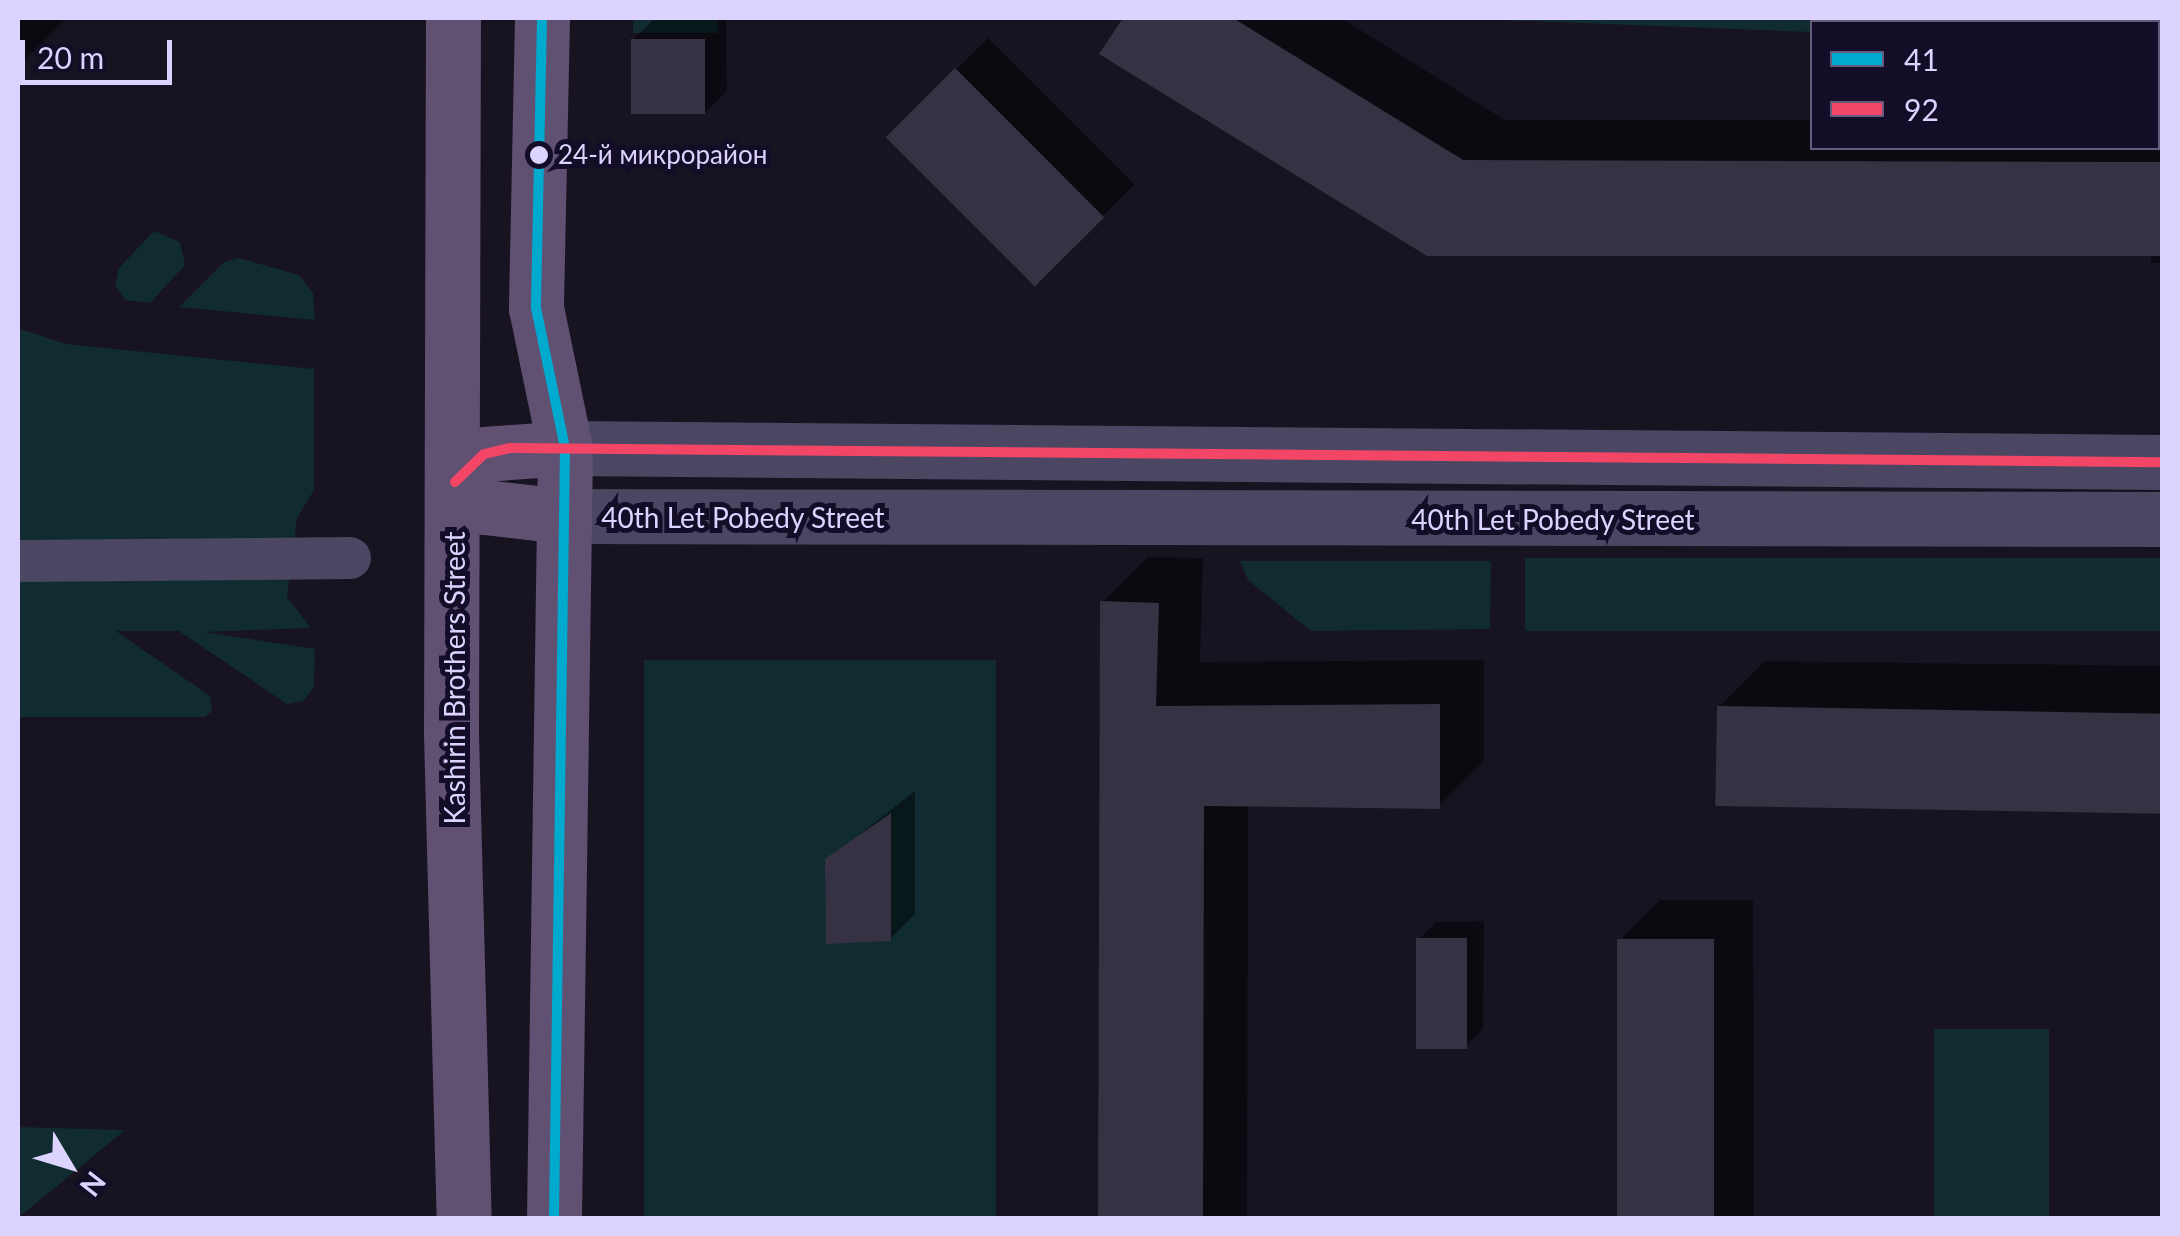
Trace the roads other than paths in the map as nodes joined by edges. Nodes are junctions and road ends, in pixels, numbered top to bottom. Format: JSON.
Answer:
{"nodes":[{"id":1,"x":453,"y":18,"type":"edge"},
{"id":2,"x":542,"y":18,"type":"edge"},
{"id":3,"x":566,"y":448,"type":"junction"},
{"id":4,"x":2162,"y":462,"type":"edge"},
{"id":5,"x":455,"y":482,"type":"junction"},
{"id":6,"x":563,"y":516,"type":"junction"},
{"id":7,"x":2162,"y":519,"type":"edge"},
{"id":8,"x":350,"y":558,"type":"dead end"},
{"id":9,"x":18,"y":561,"type":"edge"},
{"id":10,"x":464,"y":1218,"type":"edge"},
{"id":11,"x":554,"y":1218,"type":"edge"}],
"edges":[{"from":1,"to":5,"type":"main road","name":"Kashirin Brothers Street"},
{"from":2,"to":3,"type":"main road"},
{"from":3,"to":4,"type":"street"},
{"from":3,"to":5,"type":"main road"},
{"from":3,"to":6,"type":"main road"},
{"from":5,"to":6,"type":"main road","name":"40th Let Pobedy Street"},
{"from":5,"to":10,"type":"main road","name":"Kashirin Brothers Street"},
{"from":6,"to":7,"type":"street","name":"40th Let Pobedy Street"},
{"from":6,"to":11,"type":"main road"},
{"from":8,"to":9,"type":"street"}]}
